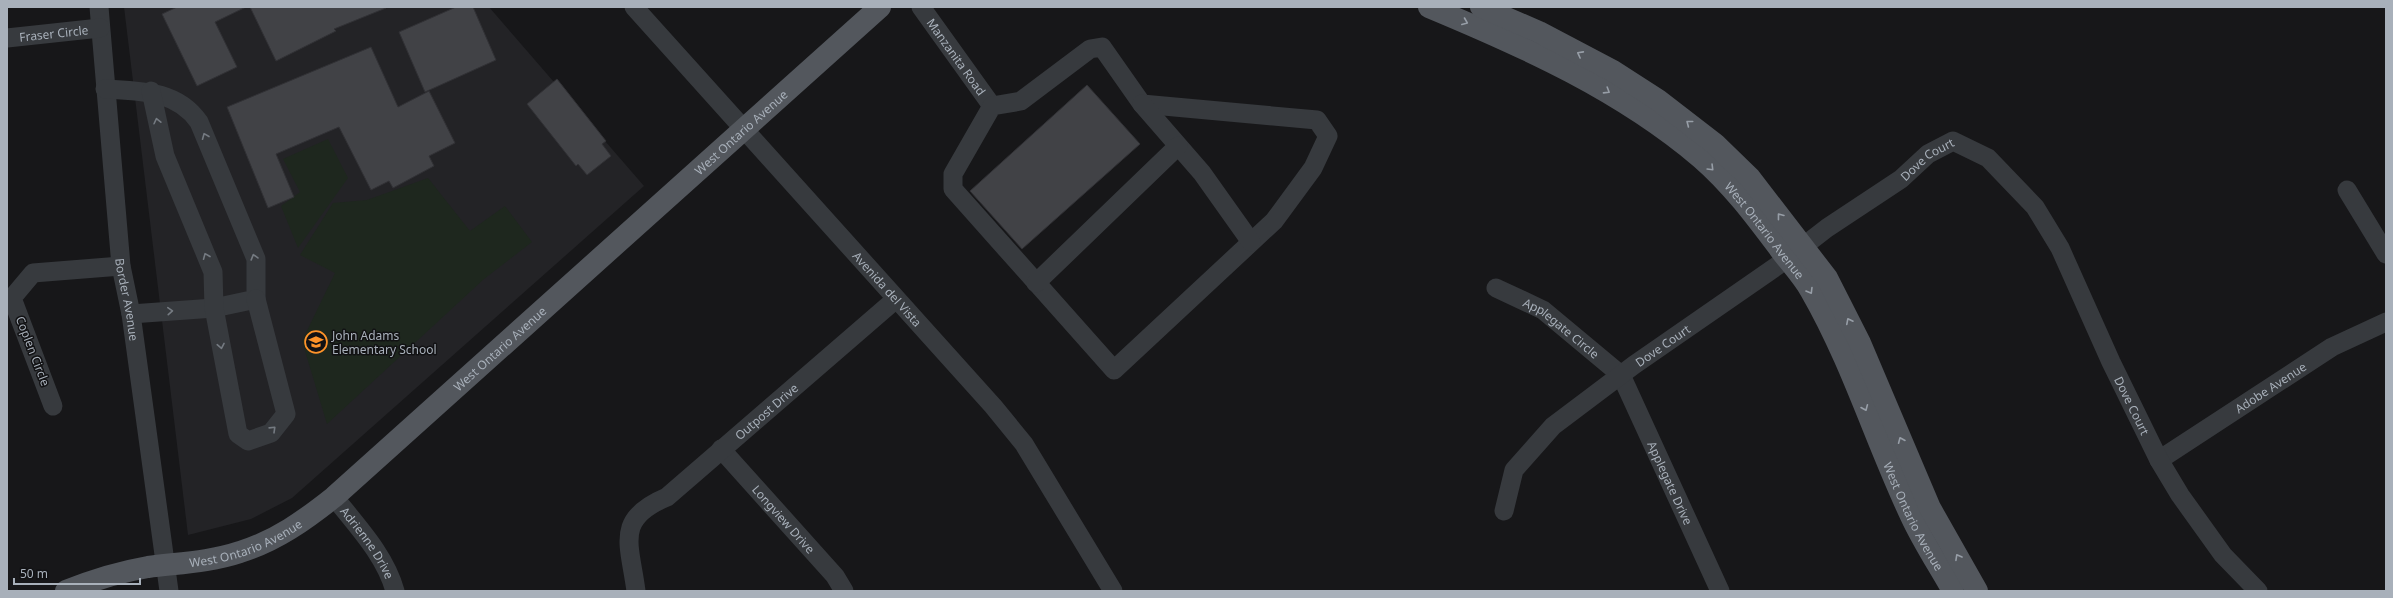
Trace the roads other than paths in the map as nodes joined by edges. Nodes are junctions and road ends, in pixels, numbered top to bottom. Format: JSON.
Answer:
{"nodes":[{"id":1,"x":99,"y":7,"type":"edge"},
{"id":2,"x":634,"y":7,"type":"edge"},
{"id":3,"x":880,"y":7,"type":"edge"},
{"id":4,"x":921,"y":7,"type":"edge"},
{"id":5,"x":1429,"y":7,"type":"edge"},
{"id":6,"x":1481,"y":7,"type":"edge"},
{"id":7,"x":100,"y":28,"type":"junction"},
{"id":8,"x":7,"y":38,"type":"edge"},
{"id":9,"x":106,"y":89,"type":"junction"},
{"id":10,"x":151,"y":91,"type":"junction"},
{"id":11,"x":1142,"y":104,"type":"junction"},
{"id":12,"x":992,"y":106,"type":"junction"},
{"id":13,"x":744,"y":128,"type":"junction"},
{"id":14,"x":1178,"y":146,"type":"junction"},
{"id":15,"x":2347,"y":190,"type":"dead end"},
{"id":16,"x":1251,"y":242,"type":"junction"},
{"id":17,"x":1795,"y":253,"type":"junction"},
{"id":18,"x":2386,"y":254,"type":"edge"},
{"id":19,"x":121,"y":266,"type":"junction"},
{"id":20,"x":1036,"y":283,"type":"junction"},
{"id":21,"x":1496,"y":288,"type":"dead end"},
{"id":22,"x":256,"y":299,"type":"junction"},
{"id":23,"x":896,"y":299,"type":"junction"},
{"id":24,"x":214,"y":308,"type":"junction"},
{"id":25,"x":131,"y":314,"type":"junction"},
{"id":26,"x":2386,"y":322,"type":"edge"},
{"id":27,"x":1620,"y":375,"type":"junction"},
{"id":28,"x":53,"y":406,"type":"dead end"},
{"id":29,"x":721,"y":449,"type":"junction"},
{"id":30,"x":2159,"y":460,"type":"junction"},
{"id":31,"x":334,"y":497,"type":"junction"},
{"id":32,"x":1504,"y":511,"type":"dead end"},
{"id":33,"x":166,"y":565,"type":"junction"},
{"id":34,"x":66,"y":591,"type":"edge"},
{"id":35,"x":169,"y":591,"type":"edge"},
{"id":36,"x":395,"y":591,"type":"edge"},
{"id":37,"x":636,"y":591,"type":"edge"},
{"id":38,"x":844,"y":591,"type":"edge"},
{"id":39,"x":1113,"y":591,"type":"edge"},
{"id":40,"x":1720,"y":591,"type":"edge"},
{"id":41,"x":1954,"y":591,"type":"edge"},
{"id":42,"x":1977,"y":591,"type":"edge"},
{"id":43,"x":2258,"y":591,"type":"edge"}],
"edges":[{"from":1,"to":7,"type":"street","name":"Border Avenue"},
{"from":2,"to":13,"type":"street","name":"Avenida del Vista"},
{"from":3,"to":13,"type":"main road","name":"West Ontario Avenue"},
{"from":4,"to":12,"type":"street","name":"Manzanita Road"},
{"from":5,"to":17,"type":"main road","name":"West Ontario Avenue","one_way":true},
{"from":17,"to":6,"type":"main road","name":"West Ontario Avenue","one_way":true},
{"from":7,"to":8,"type":"street","name":"Fraser Circle"},
{"from":7,"to":9,"type":"street","name":"Border Avenue"},
{"from":9,"to":10,"type":"street"},
{"from":9,"to":19,"type":"street","name":"Border Avenue"},
{"from":22,"to":10,"type":"street","one_way":true},
{"from":24,"to":10,"type":"street","one_way":true},
{"from":11,"to":12,"type":"street"},
{"from":11,"to":14,"type":"street"},
{"from":11,"to":16,"type":"street"},
{"from":12,"to":20,"type":"street"},
{"from":13,"to":23,"type":"street","name":"Avenida del Vista"},
{"from":13,"to":31,"type":"main road","name":"West Ontario Avenue"},
{"from":14,"to":16,"type":"street"},
{"from":14,"to":20,"type":"street"},
{"from":15,"to":18,"type":"street"},
{"from":16,"to":20,"type":"street"},
{"from":17,"to":27,"type":"street","name":"Dove Court"},
{"from":17,"to":30,"type":"street","name":"Dove Court"},
{"from":17,"to":41,"type":"main road","name":"West Ontario Avenue","one_way":true},
{"from":42,"to":17,"type":"main road","name":"West Ontario Avenue","one_way":true},
{"from":19,"to":25,"type":"street","name":"Border Avenue"},
{"from":19,"to":28,"type":"street","name":"Coplen Circle"},
{"from":21,"to":27,"type":"street","name":"Applegate Circle"},
{"from":22,"to":24,"type":"street"},
{"from":24,"to":22,"type":"street","one_way":true},
{"from":23,"to":29,"type":"street","name":"Outpost Drive"},
{"from":23,"to":39,"type":"street","name":"Avenida del Vista"},
{"from":25,"to":24,"type":"street","one_way":true},
{"from":25,"to":33,"type":"street","name":"Border Avenue"},
{"from":26,"to":30,"type":"street","name":"Adobe Avenue"},
{"from":27,"to":32,"type":"street","name":"Dove Court"},
{"from":27,"to":40,"type":"street","name":"Applegate Drive"},
{"from":29,"to":37,"type":"street","name":"Outpost Drive"},
{"from":29,"to":38,"type":"street","name":"Longview Drive"},
{"from":30,"to":43,"type":"street","name":"Dove Court"},
{"from":31,"to":33,"type":"main road","name":"West Ontario Avenue"},
{"from":31,"to":36,"type":"street","name":"Adrienne Drive"},
{"from":33,"to":34,"type":"main road","name":"West Ontario Avenue"},
{"from":33,"to":35,"type":"street","name":"Border Avenue"}]}
